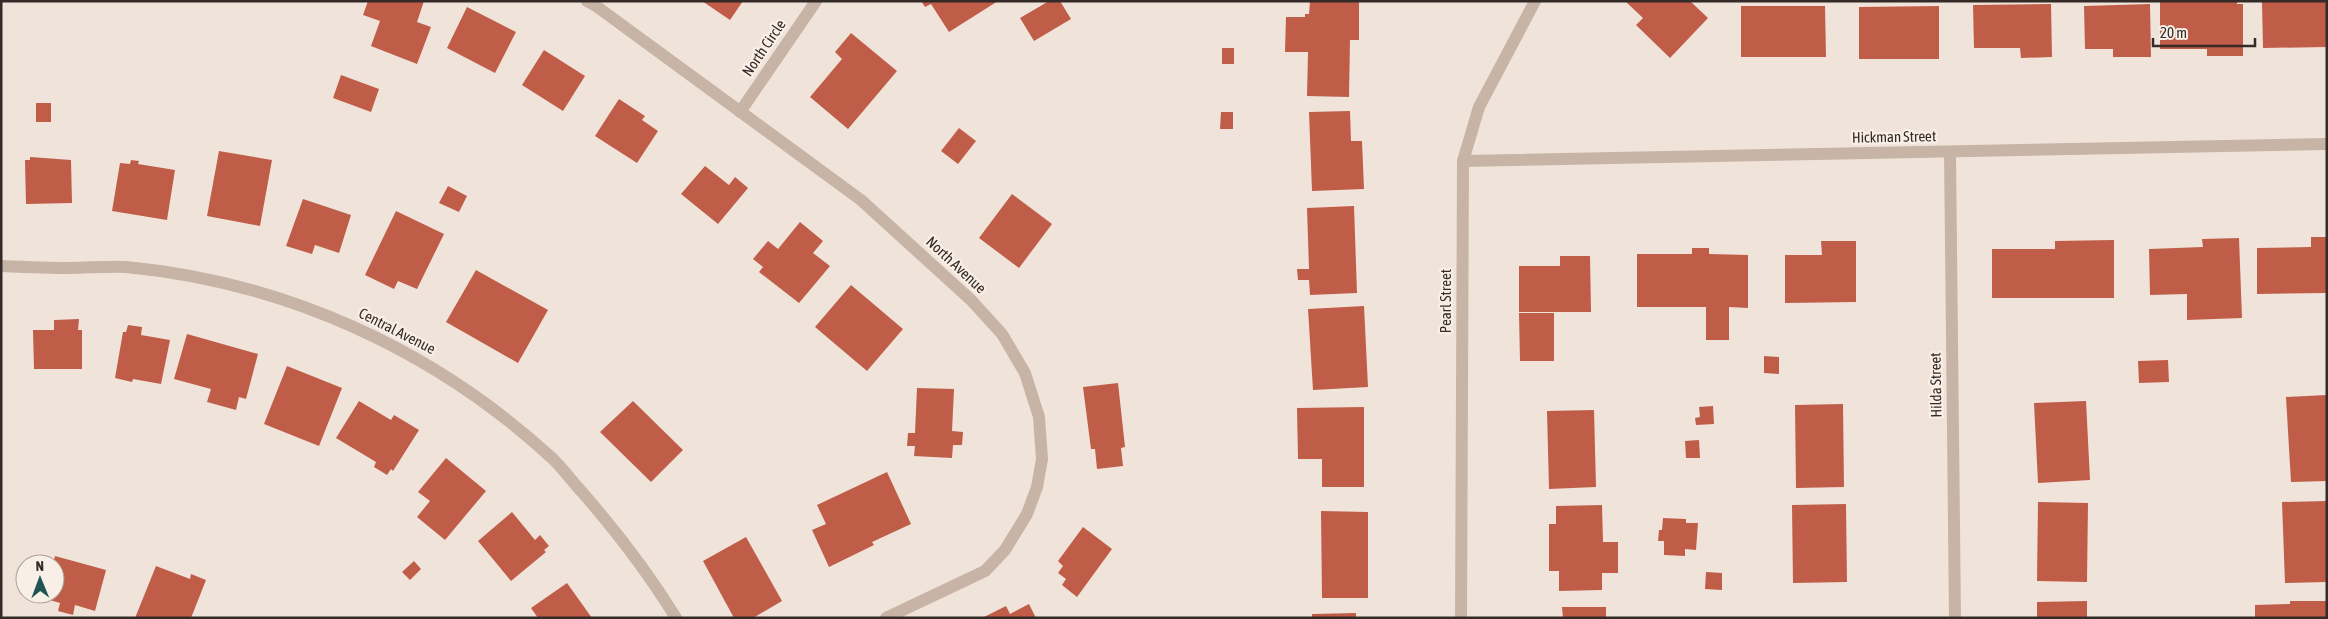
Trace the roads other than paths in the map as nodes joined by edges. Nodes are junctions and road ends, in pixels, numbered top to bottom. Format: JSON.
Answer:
{"nodes":[{"id":1,"x":586,"y":1,"type":"edge"},
{"id":2,"x":816,"y":1,"type":"edge"},
{"id":3,"x":1535,"y":1,"type":"edge"},
{"id":4,"x":740,"y":112,"type":"junction"},
{"id":5,"x":2327,"y":144,"type":"edge"},
{"id":6,"x":1950,"y":152,"type":"junction"},
{"id":7,"x":1463,"y":161,"type":"junction"},
{"id":8,"x":1,"y":266,"type":"edge"},
{"id":9,"x":676,"y":618,"type":"edge"},
{"id":10,"x":886,"y":618,"type":"edge"},
{"id":11,"x":1462,"y":618,"type":"edge"},
{"id":12,"x":1954,"y":618,"type":"edge"}],
"edges":[{"from":1,"to":4,"type":"street","name":"North Avenue"},
{"from":2,"to":4,"type":"street","name":"North Circle"},
{"from":3,"to":7,"type":"street","name":"Pearl Street"},
{"from":4,"to":10,"type":"street","name":"North Avenue"},
{"from":5,"to":6,"type":"street","name":"Hickman Street"},
{"from":6,"to":7,"type":"street","name":"Hickman Street"},
{"from":6,"to":12,"type":"street","name":"Hilda Street"},
{"from":7,"to":11,"type":"street","name":"Pearl Street"},
{"from":8,"to":9,"type":"street","name":"Central Avenue"}]}
